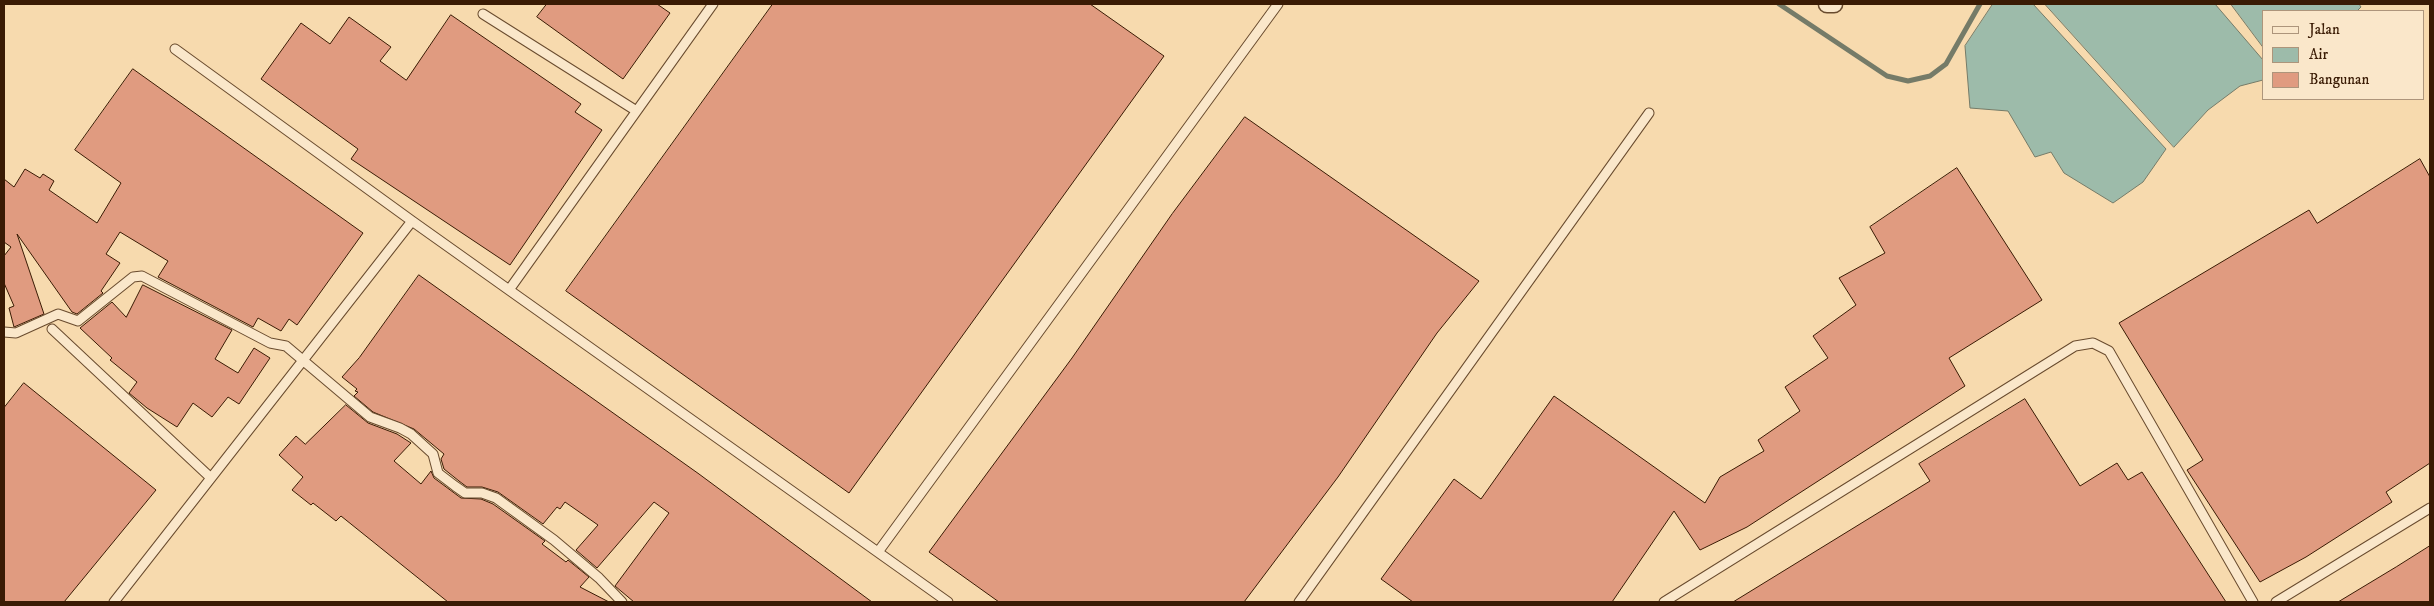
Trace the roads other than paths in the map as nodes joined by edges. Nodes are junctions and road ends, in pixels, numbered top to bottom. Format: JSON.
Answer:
{"nodes":[{"id":1,"x":713,"y":4,"type":"edge"},
{"id":2,"x":1278,"y":4,"type":"edge"},
{"id":3,"x":1827,"y":4,"type":"edge"},
{"id":4,"x":1834,"y":4,"type":"edge"},
{"id":5,"x":483,"y":14,"type":"dead end"},
{"id":6,"x":175,"y":49,"type":"dead end"},
{"id":7,"x":635,"y":110,"type":"junction"},
{"id":8,"x":1649,"y":113,"type":"dead end"},
{"id":9,"x":412,"y":222,"type":"junction"},
{"id":10,"x":509,"y":290,"type":"junction"},
{"id":11,"x":52,"y":329,"type":"dead end"},
{"id":12,"x":4,"y":332,"type":"edge"},
{"id":13,"x":302,"y":362,"type":"junction"},
{"id":14,"x":211,"y":478,"type":"junction"},
{"id":15,"x":2430,"y":508,"type":"edge"},
{"id":16,"x":878,"y":552,"type":"junction"},
{"id":17,"x":114,"y":602,"type":"edge"},
{"id":18,"x":622,"y":602,"type":"edge"},
{"id":19,"x":948,"y":602,"type":"edge"},
{"id":20,"x":1299,"y":602,"type":"edge"},
{"id":21,"x":1664,"y":602,"type":"edge"},
{"id":22,"x":2253,"y":602,"type":"edge"},
{"id":23,"x":2276,"y":602,"type":"edge"}],
"edges":[{"from":1,"to":7,"type":"lane"},
{"from":2,"to":16,"type":"lane"},
{"from":3,"to":4,"type":"street"},
{"from":5,"to":7,"type":"lane"},
{"from":6,"to":9,"type":"lane"},
{"from":7,"to":10,"type":"lane"},
{"from":8,"to":20,"type":"lane"},
{"from":9,"to":10,"type":"lane"},
{"from":9,"to":13,"type":"lane"},
{"from":10,"to":16,"type":"lane"},
{"from":11,"to":14,"type":"lane"},
{"from":12,"to":13,"type":"lane"},
{"from":13,"to":14,"type":"lane"},
{"from":13,"to":18,"type":"lane"},
{"from":14,"to":17,"type":"lane"},
{"from":15,"to":23,"type":"lane"},
{"from":16,"to":19,"type":"lane"},
{"from":21,"to":22,"type":"lane"}]}
